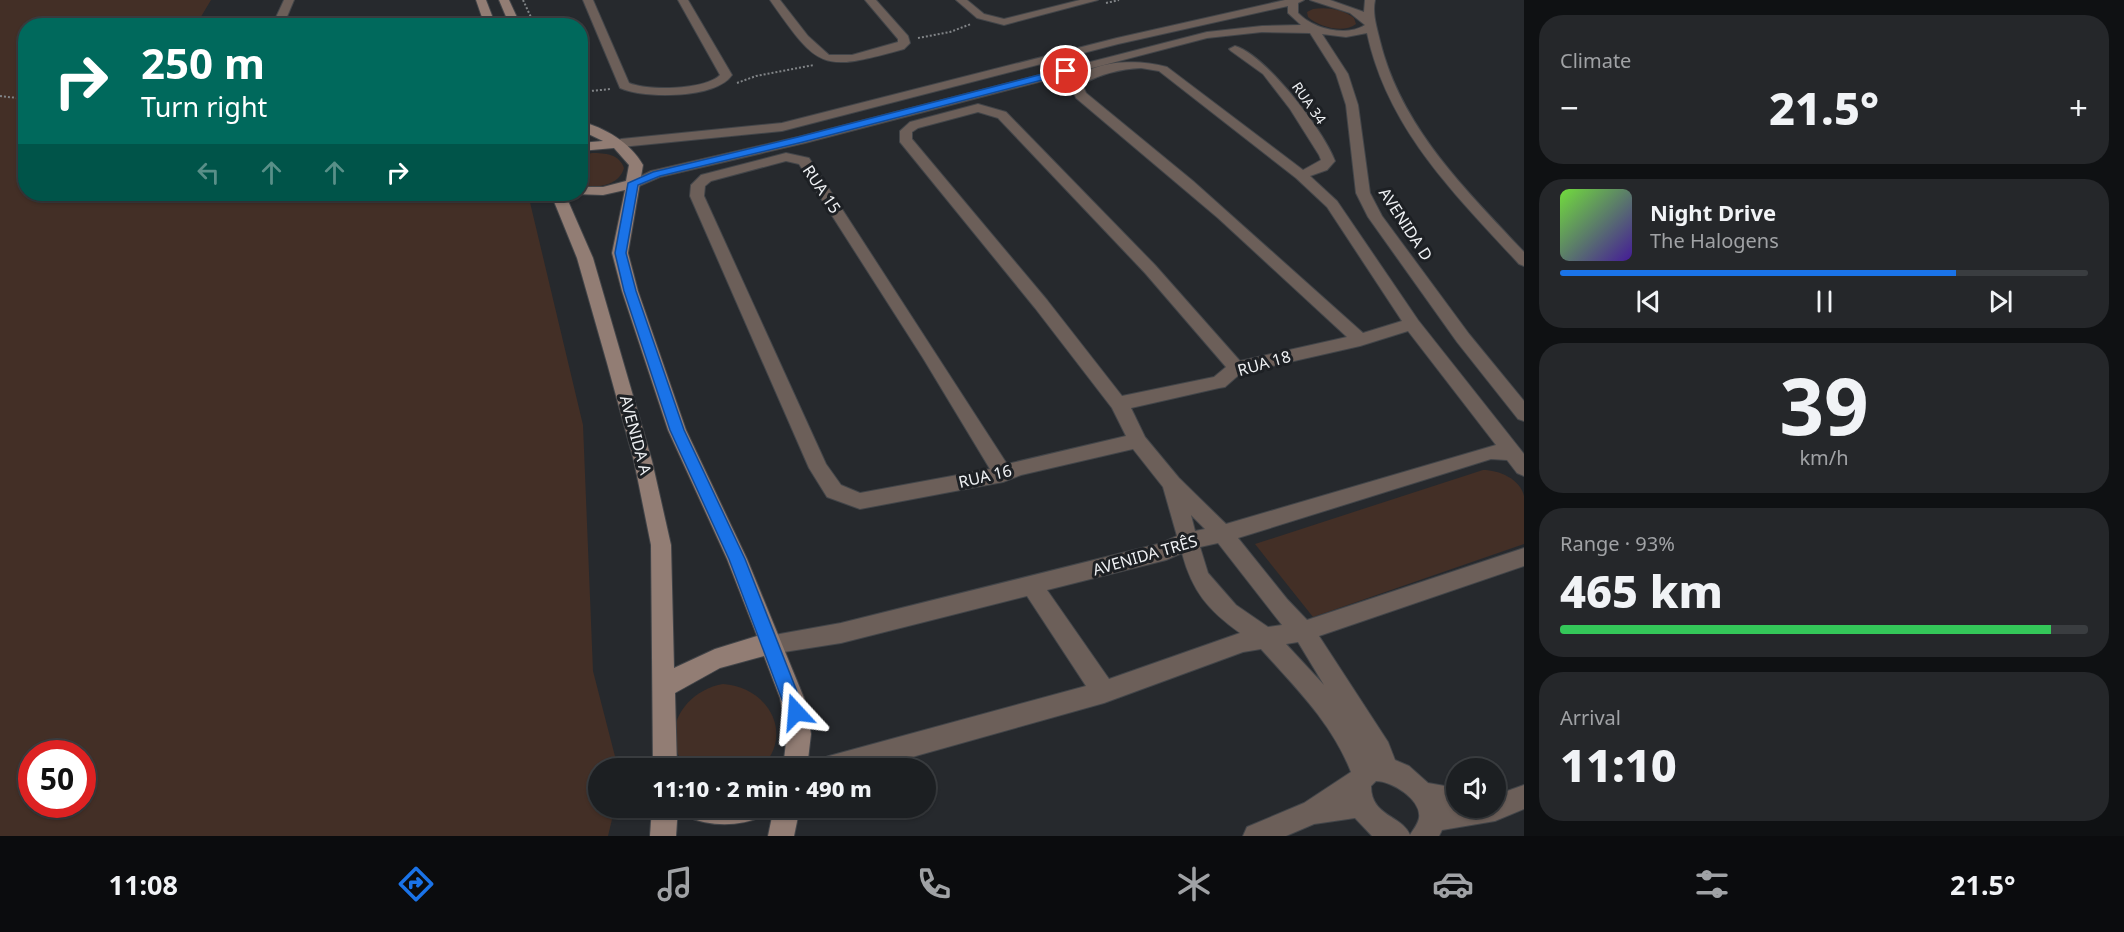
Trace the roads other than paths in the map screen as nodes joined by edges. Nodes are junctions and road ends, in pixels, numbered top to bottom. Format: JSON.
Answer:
{"nodes":[{"id":1,"x":289,"y":0,"type":"edge"},
{"id":2,"x":481,"y":0,"type":"edge"},
{"id":3,"x":504,"y":0,"type":"edge"},
{"id":4,"x":588,"y":0,"type":"edge"},
{"id":5,"x":683,"y":0,"type":"edge"},
{"id":6,"x":775,"y":0,"type":"edge"},
{"id":7,"x":870,"y":0,"type":"edge"},
{"id":8,"x":961,"y":0,"type":"edge"},
{"id":9,"x":1093,"y":0,"type":"edge"},
{"id":10,"x":1315,"y":0,"type":"edge"},
{"id":11,"x":1370,"y":0,"type":"edge"},
{"id":12,"x":1296,"y":1,"type":"edge"},
{"id":13,"x":1061,"y":3,"type":"edge"},
{"id":14,"x":281,"y":18,"type":"edge"},
{"id":15,"x":488,"y":18,"type":"edge"},
{"id":16,"x":512,"y":18,"type":"edge"},
{"id":17,"x":1371,"y":26,"type":"junction"},
{"id":18,"x":1275,"y":29,"type":"junction"},
{"id":19,"x":1313,"y":29,"type":"junction"},
{"id":20,"x":1323,"y":45,"type":"junction"},
{"id":21,"x":1235,"y":49,"type":"dead end"},
{"id":22,"x":588,"y":130,"type":"edge"},
{"id":23,"x":588,"y":142,"type":"edge"},
{"id":24,"x":621,"y":143,"type":"junction"},
{"id":25,"x":588,"y":146,"type":"edge"},
{"id":26,"x":1301,"y":175,"type":"junction"},
{"id":27,"x":633,"y":183,"type":"junction"},
{"id":28,"x":588,"y":191,"type":"edge"},
{"id":29,"x":561,"y":201,"type":"edge"},
{"id":30,"x":1524,"y":261,"type":"edge"},
{"id":31,"x":1412,"y":324,"type":"junction"},
{"id":32,"x":1360,"y":340,"type":"junction"},
{"id":33,"x":1236,"y":368,"type":"junction"},
{"id":34,"x":1118,"y":403,"type":"junction"},
{"id":35,"x":1524,"y":414,"type":"edge"},
{"id":36,"x":1137,"y":441,"type":"junction"},
{"id":37,"x":1519,"y":460,"type":"edge"},
{"id":38,"x":1003,"y":474,"type":"junction"},
{"id":39,"x":1172,"y":484,"type":"junction"},
{"id":40,"x":834,"y":491,"type":"joint"},
{"id":41,"x":1223,"y":534,"type":"junction"},
{"id":42,"x":1187,"y":541,"type":"junction"},
{"id":43,"x":1524,"y":557,"type":"edge"},
{"id":44,"x":1032,"y":586,"type":"junction"},
{"id":45,"x":1304,"y":631,"type":"junction"},
{"id":46,"x":1264,"y":637,"type":"junction"},
{"id":47,"x":771,"y":644,"type":"junction"},
{"id":48,"x":664,"y":687,"type":"junction"},
{"id":49,"x":1104,"y":692,"type":"junction"},
{"id":50,"x":664,"y":758,"type":"edge"},
{"id":51,"x":797,"y":758,"type":"edge"},
{"id":52,"x":865,"y":758,"type":"edge"},
{"id":53,"x":1368,"y":781,"type":"junction"},
{"id":54,"x":1422,"y":794,"type":"junction"},
{"id":55,"x":1524,"y":796,"type":"edge"},
{"id":56,"x":1446,"y":798,"type":"edge"},
{"id":57,"x":1506,"y":803,"type":"edge"},
{"id":58,"x":664,"y":818,"type":"edge"},
{"id":59,"x":785,"y":818,"type":"edge"},
{"id":60,"x":1460,"y":818,"type":"edge"},
{"id":61,"x":1428,"y":828,"type":"edge"},
{"id":62,"x":1394,"y":835,"type":"edge"},
{"id":63,"x":663,"y":836,"type":"edge"},
{"id":64,"x":781,"y":836,"type":"edge"},
{"id":65,"x":1256,"y":836,"type":"edge"}],
"edges":[{"from":1,"to":14,"type":"street"},
{"from":2,"to":15,"type":"main road"},
{"from":3,"to":16,"type":"main road"},
{"from":4,"to":5,"type":"street"},
{"from":6,"to":7,"type":"street"},
{"from":8,"to":13,"type":"street"},
{"from":9,"to":13,"type":"street"},
{"from":10,"to":17,"type":"street"},
{"from":11,"to":17,"type":"street"},
{"from":12,"to":19,"type":"street","name":"AVENIDA D"},
{"from":12,"to":24,"type":"street"},
{"from":17,"to":19,"type":"street"},
{"from":17,"to":30,"type":"street"},
{"from":18,"to":19,"type":"street"},
{"from":18,"to":20,"type":"street"},
{"from":18,"to":27,"type":"street"},
{"from":19,"to":20,"type":"street","name":"AVENIDA D"},
{"from":20,"to":35,"type":"street","name":"AVENIDA D"},
{"from":21,"to":26,"type":"street","name":"RUA 34"},
{"from":22,"to":24,"type":"main road"},
{"from":23,"to":24,"type":"main road"},
{"from":24,"to":25,"type":"main road"},
{"from":24,"to":27,"type":"main road"},
{"from":26,"to":31,"type":"street"},
{"from":26,"to":32,"type":"street"},
{"from":27,"to":28,"type":"main road"},
{"from":27,"to":47,"type":"main road"},
{"from":29,"to":48,"type":"main road","name":"AVENIDA A"},
{"from":31,"to":32,"type":"street","name":"RUA 18"},
{"from":31,"to":37,"type":"street"},
{"from":32,"to":33,"type":"street","name":"RUA 18"},
{"from":33,"to":34,"type":"street","name":"RUA 18"},
{"from":33,"to":34,"type":"street"},
{"from":34,"to":36,"type":"street"},
{"from":36,"to":38,"type":"street","name":"RUA 16"},
{"from":36,"to":39,"type":"street"},
{"from":37,"to":41,"type":"street","name":"AVENIDA TRÊS"},
{"from":38,"to":40,"type":"street","name":"RUA 16"},
{"from":38,"to":40,"type":"street","name":"RUA 15"},
{"from":39,"to":41,"type":"street"},
{"from":39,"to":42,"type":"street"},
{"from":41,"to":42,"type":"street","name":"AVENIDA TRÊS"},
{"from":41,"to":45,"type":"street"},
{"from":42,"to":44,"type":"street","name":"AVENIDA TRÊS"},
{"from":42,"to":46,"type":"street"},
{"from":43,"to":45,"type":"street"},
{"from":44,"to":47,"type":"street","name":"AVENIDA TRÊS"},
{"from":44,"to":49,"type":"street"},
{"from":45,"to":46,"type":"street"},
{"from":45,"to":53,"type":"street"},
{"from":46,"to":49,"type":"street"},
{"from":46,"to":53,"type":"street"},
{"from":47,"to":48,"type":"main road"},
{"from":47,"to":51,"type":"main road"},
{"from":48,"to":50,"type":"main road","name":"AVENIDA A"},
{"from":49,"to":52,"type":"street"},
{"from":53,"to":54,"type":"street"},
{"from":53,"to":62,"type":"street"},
{"from":53,"to":65,"type":"street"},
{"from":54,"to":56,"type":"street"},
{"from":54,"to":61,"type":"street"},
{"from":55,"to":57,"type":"street"},
{"from":58,"to":63,"type":"main road"},
{"from":59,"to":64,"type":"main road"},
{"from":60,"to":61,"type":"street"}]}
